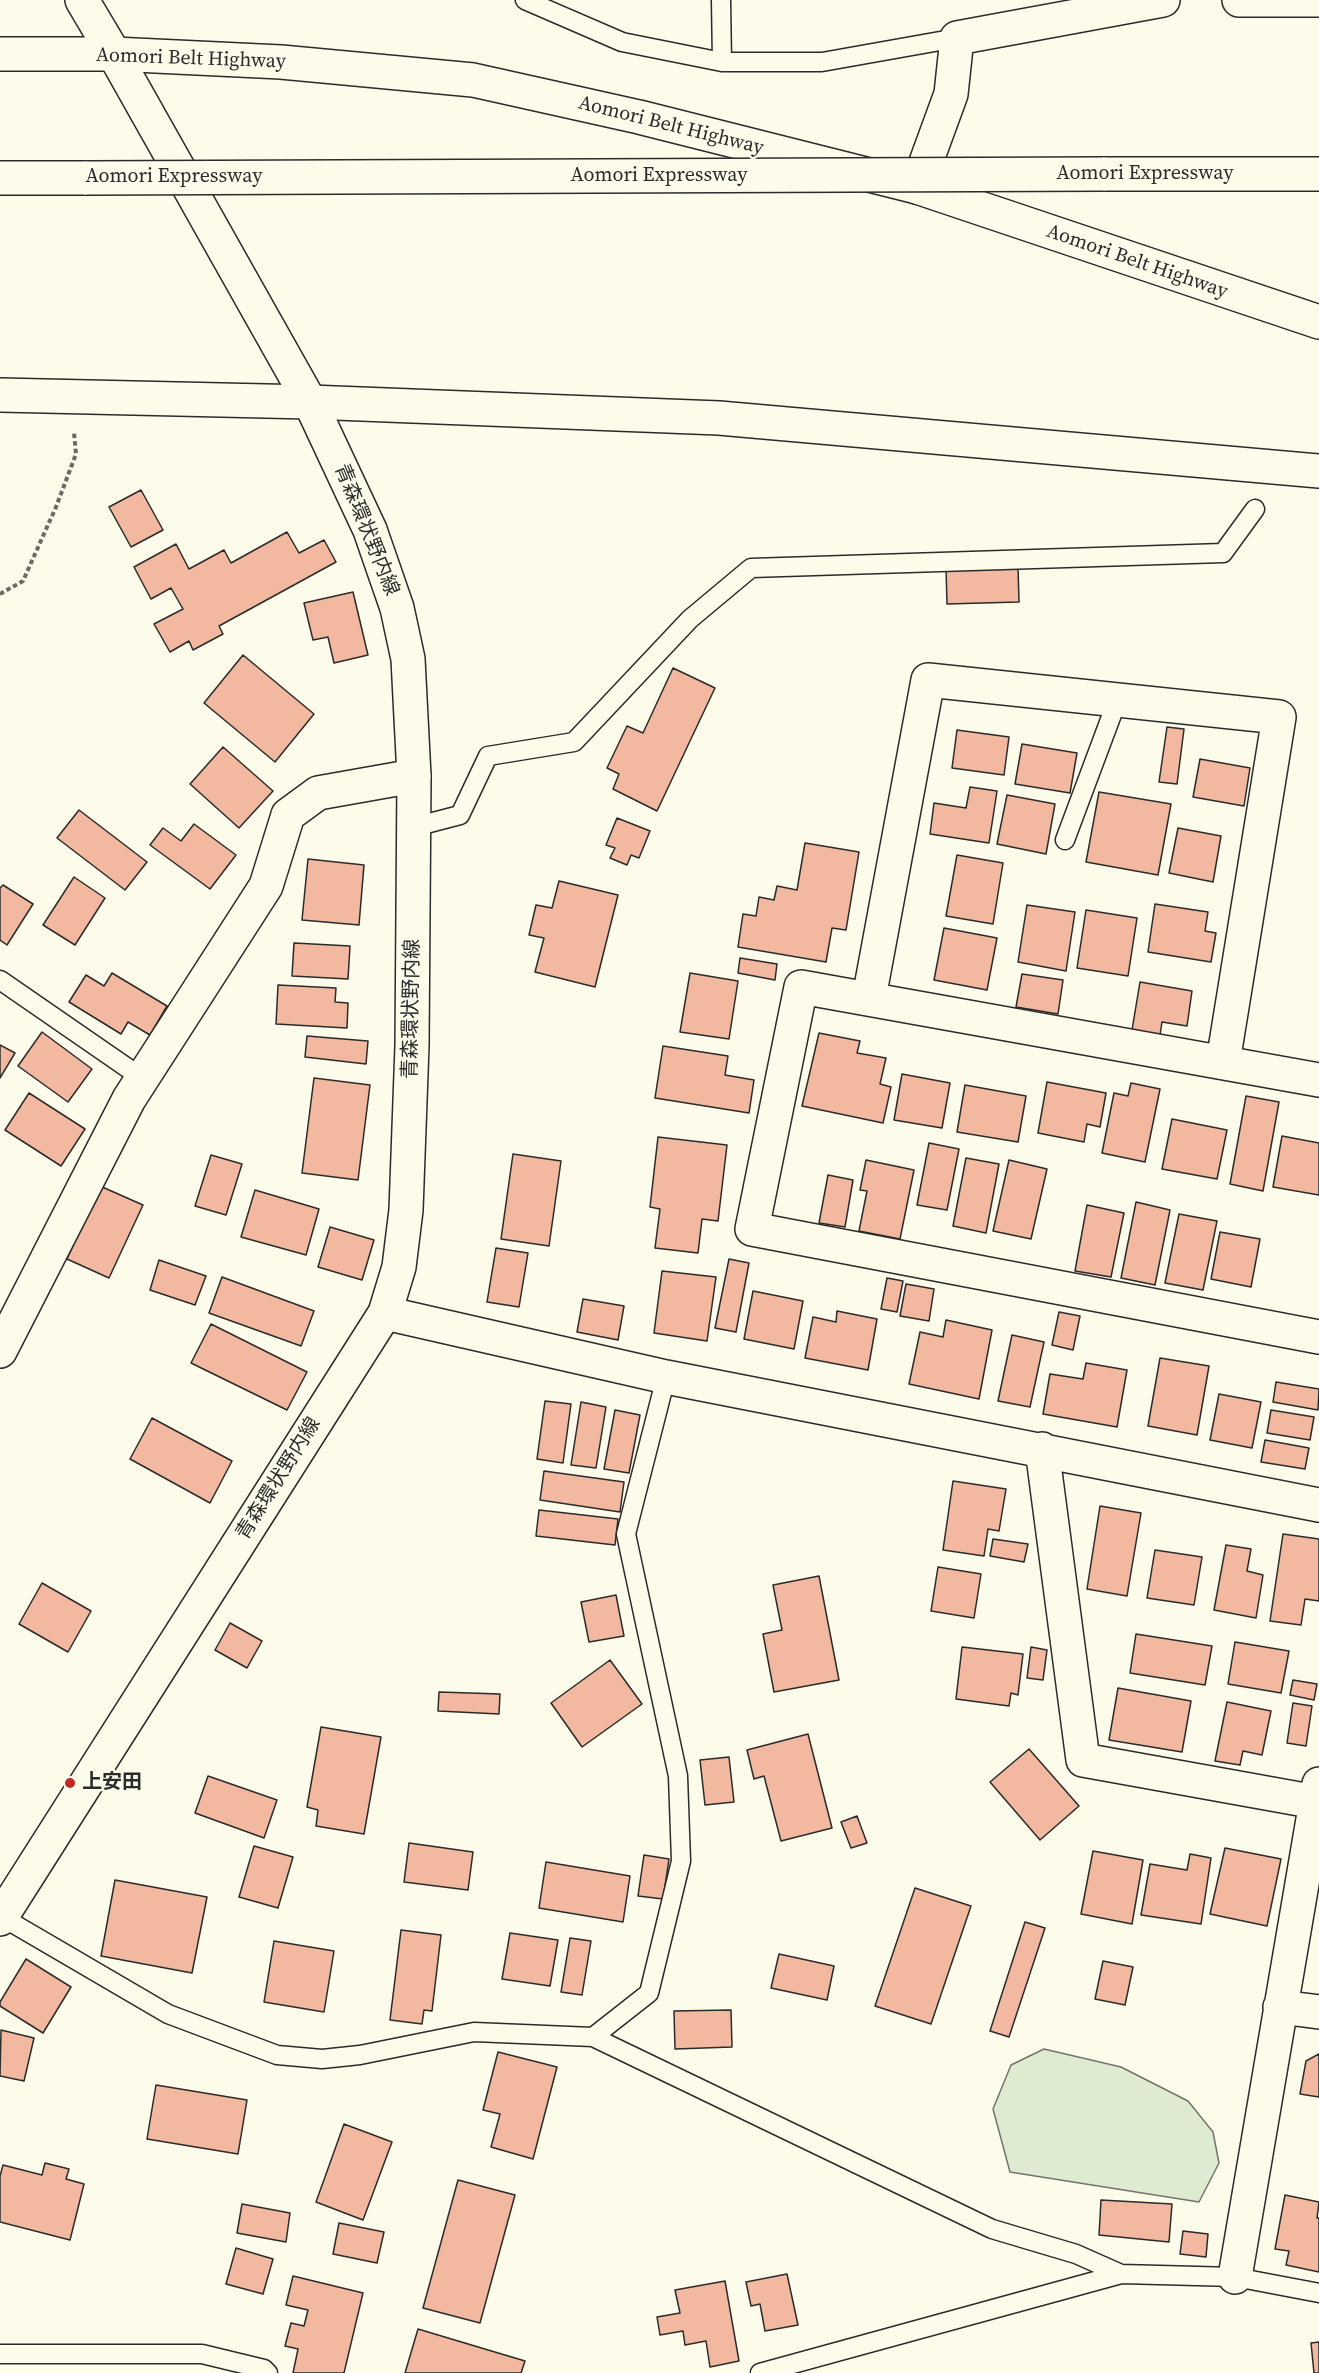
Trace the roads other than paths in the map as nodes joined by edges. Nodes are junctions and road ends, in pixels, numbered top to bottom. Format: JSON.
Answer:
{"nodes":[{"id":1,"x":82,"y":0,"type":"edge"},
{"id":2,"x":525,"y":0,"type":"edge"},
{"id":3,"x":721,"y":0,"type":"edge"},
{"id":4,"x":1163,"y":0,"type":"edge"},
{"id":5,"x":1239,"y":0,"type":"edge"},
{"id":6,"x":1319,"y":0,"type":"edge"},
{"id":7,"x":957,"y":38,"type":"junction"},
{"id":8,"x":0,"y":54,"type":"edge"},
{"id":9,"x":114,"y":54,"type":"junction"},
{"id":10,"x":722,"y":62,"type":"junction"},
{"id":11,"x":1319,"y":174,"type":"edge"},
{"id":12,"x":0,"y":178,"type":"edge"},
{"id":13,"x":917,"y":187,"type":"junction"},
{"id":14,"x":1319,"y":322,"type":"edge"},
{"id":15,"x":0,"y":396,"type":"edge"},
{"id":16,"x":310,"y":402,"type":"junction"},
{"id":17,"x":1319,"y":471,"type":"edge"},
{"id":18,"x":1256,"y":509,"type":"dead end"},
{"id":19,"x":1118,"y":701,"type":"junction"},
{"id":20,"x":414,"y":776,"type":"junction"},
{"id":21,"x":414,"y":827,"type":"junction"},
{"id":22,"x":1065,"y":840,"type":"dead end"},
{"id":23,"x":0,"y":980,"type":"edge"},
{"id":24,"x":869,"y":998,"type":"junction"},
{"id":25,"x":1223,"y":1062,"type":"junction"},
{"id":26,"x":142,"y":1078,"type":"junction"},
{"id":27,"x":1319,"y":1080,"type":"edge"},
{"id":28,"x":385,"y":1312,"type":"junction"},
{"id":29,"x":1319,"y":1337,"type":"edge"},
{"id":30,"x":0,"y":1351,"type":"edge"},
{"id":31,"x":666,"y":1377,"type":"junction"},
{"id":32,"x":1042,"y":1449,"type":"junction"},
{"id":33,"x":1319,"y":1504,"type":"edge"},
{"id":34,"x":1318,"y":1793,"type":"edge"},
{"id":35,"x":1,"y":1918,"type":"edge"},
{"id":36,"x":1280,"y":2007,"type":"junction"},
{"id":37,"x":1319,"y":2012,"type":"edge"},
{"id":38,"x":593,"y":2037,"type":"junction"},
{"id":39,"x":1120,"y":2274,"type":"junction"},
{"id":40,"x":1235,"y":2277,"type":"junction"},
{"id":41,"x":1319,"y":2293,"type":"edge"},
{"id":42,"x":0,"y":2354,"type":"edge"},
{"id":43,"x":268,"y":2373,"type":"edge"},
{"id":44,"x":760,"y":2373,"type":"edge"}],
"edges":[{"from":1,"to":9,"type":"main road","name":"青森環状野内線"},
{"from":2,"to":10,"type":"lane"},
{"from":3,"to":10,"type":"lane"},
{"from":4,"to":7,"type":"main road"},
{"from":5,"to":6,"type":"main road"},
{"from":7,"to":10,"type":"lane"},
{"from":7,"to":13,"type":"main road"},
{"from":8,"to":9,"type":"main road","name":"Aomori Belt Highway"},
{"from":9,"to":13,"type":"main road","name":"Aomori Belt Highway"},
{"from":9,"to":16,"type":"main road","name":"青森環状野内線"},
{"from":11,"to":12,"type":"main road","name":"Aomori Expressway","bridge":true},
{"from":13,"to":14,"type":"main road","name":"Aomori Belt Highway"},
{"from":15,"to":16,"type":"main road"},
{"from":16,"to":17,"type":"main road"},
{"from":16,"to":20,"type":"main road","name":"青森環状野内線"},
{"from":18,"to":21,"type":"lane"},
{"from":19,"to":22,"type":"lane"},
{"from":19,"to":24,"type":"main road"},
{"from":19,"to":25,"type":"main road"},
{"from":20,"to":21,"type":"main road","name":"青森環状野内線"},
{"from":20,"to":26,"type":"main road"},
{"from":21,"to":28,"type":"main road","name":"青森環状野内線"},
{"from":23,"to":26,"type":"lane"},
{"from":24,"to":25,"type":"main road"},
{"from":24,"to":29,"type":"main road"},
{"from":25,"to":27,"type":"main road"},
{"from":26,"to":30,"type":"main road"},
{"from":28,"to":31,"type":"main road"},
{"from":28,"to":35,"type":"main road","name":"青森環状野内線"},
{"from":31,"to":32,"type":"main road"},
{"from":31,"to":38,"type":"lane"},
{"from":32,"to":33,"type":"main road"},
{"from":32,"to":34,"type":"main road"},
{"from":34,"to":36,"type":"main road"},
{"from":35,"to":38,"type":"lane"},
{"from":36,"to":37,"type":"main road"},
{"from":36,"to":40,"type":"main road"},
{"from":38,"to":39,"type":"lane"},
{"from":39,"to":40,"type":"lane"},
{"from":39,"to":44,"type":"lane"},
{"from":40,"to":41,"type":"lane"},
{"from":42,"to":43,"type":"lane"}]}
